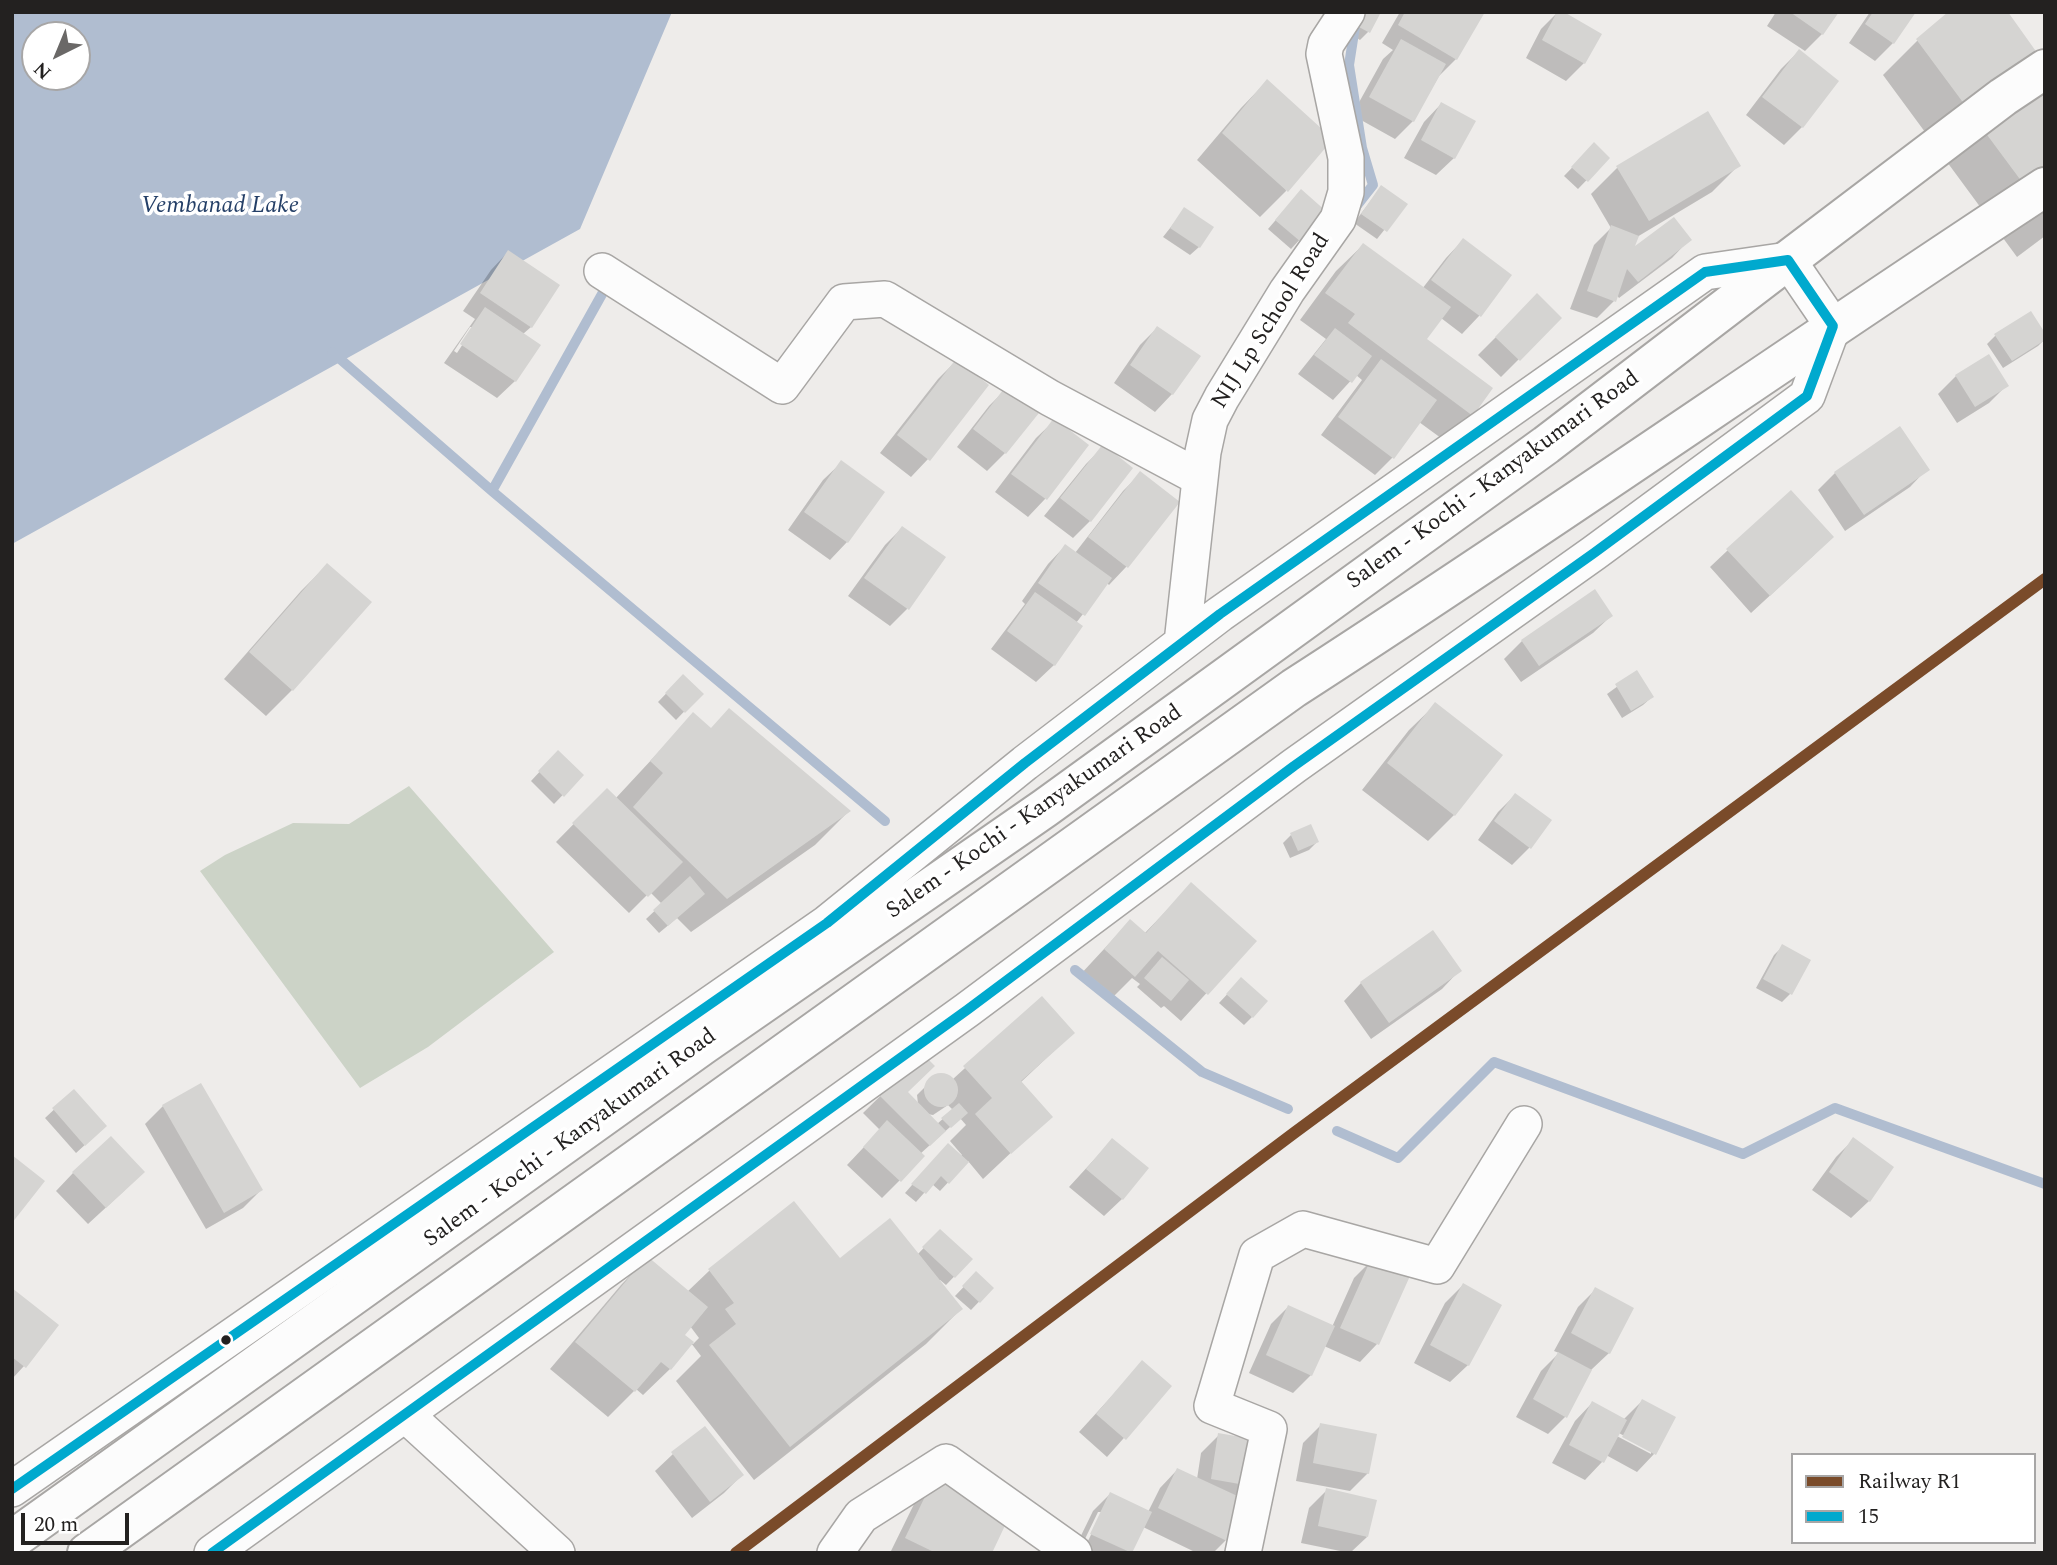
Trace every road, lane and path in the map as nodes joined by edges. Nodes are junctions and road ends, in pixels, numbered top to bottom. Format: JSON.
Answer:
{"nodes":[{"id":1,"x":1347,"y":12,"type":"edge"},
{"id":2,"x":2045,"y":69,"type":"edge"},
{"id":3,"x":2045,"y":187,"type":"edge"},
{"id":4,"x":1788,"y":260,"type":"junction"},
{"id":5,"x":601,"y":271,"type":"dead end"},
{"id":6,"x":1833,"y":326,"type":"junction"},
{"id":7,"x":1200,"y":478,"type":"junction"},
{"id":8,"x":1182,"y":643,"type":"junction"},
{"id":9,"x":1524,"y":1124,"type":"dead end"},
{"id":10,"x":406,"y":1415,"type":"junction"},
{"id":11,"x":12,"y":1489,"type":"edge"},
{"id":12,"x":12,"y":1540,"type":"edge"},
{"id":13,"x":87,"y":1553,"type":"edge"},
{"id":14,"x":212,"y":1553,"type":"edge"},
{"id":15,"x":557,"y":1553,"type":"edge"},
{"id":16,"x":835,"y":1553,"type":"edge"},
{"id":17,"x":1074,"y":1553,"type":"edge"},
{"id":18,"x":1243,"y":1553,"type":"edge"}],
"edges":[{"from":1,"to":7,"type":"street","name":"NIJ Lp School Road"},
{"from":2,"to":4,"type":"highway","name":"Salem - Kochi - Kanyakumari Road"},
{"from":3,"to":6,"type":"highway","name":"Salem - Kochi - Kanyakumari Road"},
{"from":4,"to":6,"type":"street"},
{"from":4,"to":8,"type":"street"},
{"from":4,"to":12,"type":"highway","name":"Salem - Kochi - Kanyakumari Road"},
{"from":5,"to":7,"type":"street"},
{"from":6,"to":10,"type":"street"},
{"from":6,"to":13,"type":"highway","name":"Salem - Kochi - Kanyakumari Road"},
{"from":7,"to":8,"type":"street","name":"NIJ Lp School Road"},
{"from":8,"to":11,"type":"street"},
{"from":9,"to":18,"type":"street"},
{"from":10,"to":14,"type":"street"},
{"from":10,"to":15,"type":"street"},
{"from":16,"to":17,"type":"street"}]}
